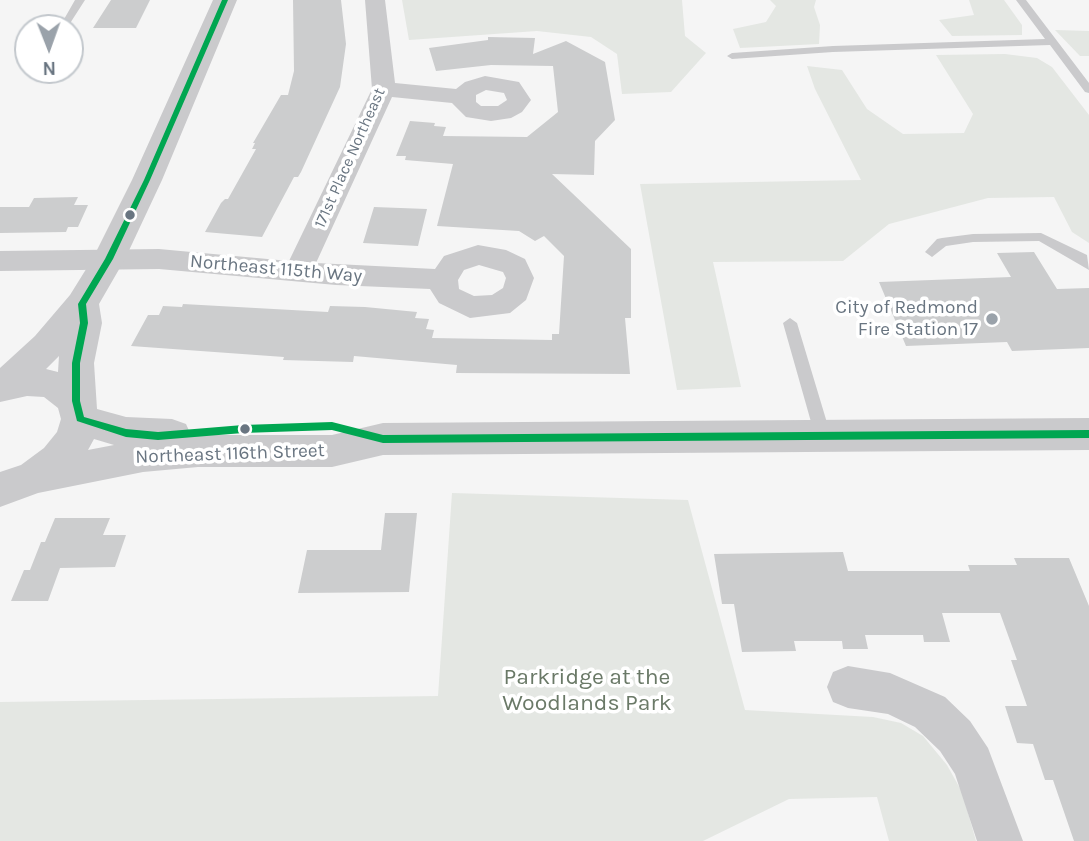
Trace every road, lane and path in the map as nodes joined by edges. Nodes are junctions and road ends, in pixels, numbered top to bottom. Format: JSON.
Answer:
{"nodes":[{"id":1,"x":225,"y":0,"type":"edge"},
{"id":2,"x":375,"y":0,"type":"edge"},
{"id":3,"x":1021,"y":0,"type":"edge"},
{"id":4,"x":1053,"y":42,"type":"junction"},
{"id":5,"x":732,"y":56,"type":"dead end"},
{"id":6,"x":384,"y":89,"type":"junction"},
{"id":7,"x":1089,"y":90,"type":"edge"},
{"id":8,"x":464,"y":97,"type":"dead end"},
{"id":9,"x":932,"y":252,"type":"dead end"},
{"id":10,"x":109,"y":259,"type":"junction"},
{"id":11,"x":0,"y":261,"type":"edge"},
{"id":12,"x":1089,"y":265,"type":"edge"},
{"id":13,"x":298,"y":271,"type":"junction"},
{"id":14,"x":443,"y":279,"type":"dead end"},
{"id":15,"x":82,"y":304,"type":"junction"},
{"id":16,"x":790,"y":323,"type":"dead end"},
{"id":17,"x":2,"y":387,"type":"edge"},
{"id":18,"x":78,"y":410,"type":"junction"},
{"id":19,"x":1089,"y":434,"type":"edge"},
{"id":20,"x":823,"y":436,"type":"junction"},
{"id":21,"x":383,"y":439,"type":"junction"},
{"id":22,"x":15,"y":487,"type":"edge"},
{"id":23,"x":848,"y":687,"type":"dead end"},
{"id":24,"x":1000,"y":841,"type":"edge"}],
"edges":[{"from":1,"to":10,"type":"street"},
{"from":2,"to":6,"type":"street","name":"171st Place Northeast"},
{"from":3,"to":4,"type":"lane"},
{"from":4,"to":5,"type":"lane"},
{"from":4,"to":7,"type":"lane"},
{"from":6,"to":8,"type":"street"},
{"from":6,"to":13,"type":"street","name":"171st Place Northeast"},
{"from":9,"to":12,"type":"lane"},
{"from":10,"to":11,"type":"street","name":"Northeast 115th Way"},
{"from":10,"to":13,"type":"street","name":"Northeast 115th Way"},
{"from":10,"to":15,"type":"street"},
{"from":13,"to":14,"type":"street","name":"Northeast 115th Way"},
{"from":15,"to":17,"type":"street"},
{"from":15,"to":18,"type":"street"},
{"from":16,"to":20,"type":"lane"},
{"from":17,"to":18,"type":"street","name":"Northeast 116th Street"},
{"from":18,"to":21,"type":"street","name":"Northeast 116th Street"},
{"from":18,"to":22,"type":"street"},
{"from":19,"to":20,"type":"street","name":"Northeast 116th Street"},
{"from":20,"to":21,"type":"street","name":"Northeast 116th Street"},
{"from":21,"to":22,"type":"street","name":"Northeast 116th Street"},
{"from":23,"to":24,"type":"street"}]}
